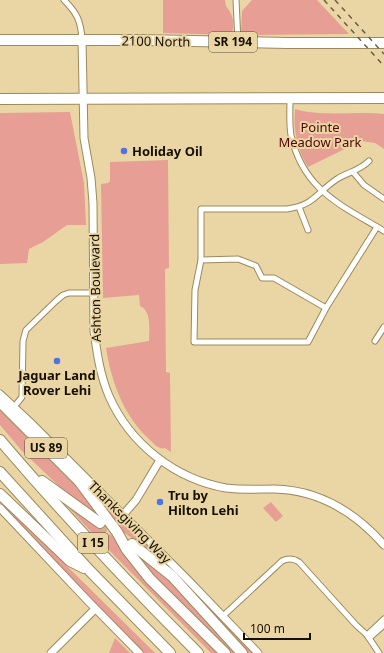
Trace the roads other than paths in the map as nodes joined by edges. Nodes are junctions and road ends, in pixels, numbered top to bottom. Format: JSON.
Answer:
{"nodes":[{"id":1,"x":64,"y":0,"type":"edge"},
{"id":2,"x":236,"y":0,"type":"edge"},
{"id":3,"x":0,"y":40,"type":"edge"},
{"id":4,"x":82,"y":40,"type":"junction"},
{"id":5,"x":238,"y":42,"type":"junction"},
{"id":6,"x":384,"y":43,"type":"edge"},
{"id":7,"x":290,"y":98,"type":"junction"},
{"id":8,"x":384,"y":98,"type":"edge"},
{"id":9,"x":0,"y":99,"type":"edge"},
{"id":10,"x":83,"y":99,"type":"junction"},
{"id":11,"x":369,"y":161,"type":"dead end"},
{"id":12,"x":353,"y":172,"type":"junction"},
{"id":13,"x":322,"y":192,"type":"junction"},
{"id":14,"x":384,"y":198,"type":"edge"},
{"id":15,"x":299,"y":207,"type":"junction"},
{"id":16,"x":378,"y":227,"type":"junction"},
{"id":17,"x":308,"y":230,"type":"dead end"},
{"id":18,"x":384,"y":231,"type":"edge"},
{"id":19,"x":201,"y":260,"type":"junction"},
{"id":20,"x":94,"y":293,"type":"junction"},
{"id":21,"x":326,"y":308,"type":"junction"},
{"id":22,"x":384,"y":327,"type":"edge"},
{"id":23,"x":375,"y":341,"type":"dead end"},
{"id":24,"x":0,"y":394,"type":"edge"},
{"id":25,"x":0,"y":402,"type":"edge"},
{"id":26,"x":14,"y":407,"type":"junction"},
{"id":27,"x":0,"y":440,"type":"edge"},
{"id":28,"x":160,"y":460,"type":"junction"},
{"id":29,"x":23,"y":467,"type":"junction"},
{"id":30,"x":0,"y":472,"type":"edge"},
{"id":31,"x":0,"y":494,"type":"edge"},
{"id":32,"x":0,"y":508,"type":"edge"},
{"id":33,"x":123,"y":515,"type":"junction"},
{"id":34,"x":100,"y":523,"type":"tunnel mouth"},
{"id":35,"x":132,"y":544,"type":"dead end"},
{"id":36,"x":384,"y":545,"type":"edge"},
{"id":37,"x":90,"y":571,"type":"junction"},
{"id":38,"x":95,"y":609,"type":"junction"},
{"id":39,"x":223,"y":616,"type":"junction"},
{"id":40,"x":384,"y":619,"type":"edge"},
{"id":41,"x":384,"y":625,"type":"edge"},
{"id":42,"x":368,"y":637,"type":"junction"},
{"id":43,"x":51,"y":653,"type":"edge"},
{"id":44,"x":139,"y":653,"type":"edge"},
{"id":45,"x":170,"y":653,"type":"edge"},
{"id":46,"x":198,"y":653,"type":"edge"},
{"id":47,"x":225,"y":653,"type":"edge"},
{"id":48,"x":242,"y":653,"type":"edge"},
{"id":49,"x":258,"y":653,"type":"edge"},
{"id":50,"x":379,"y":653,"type":"edge"}],
"edges":[{"from":1,"to":4,"type":"street"},
{"from":2,"to":5,"type":"street"},
{"from":3,"to":4,"type":"highway","name":"2100 North","number":"SR 194"},
{"from":4,"to":5,"type":"highway","name":"2100 North","number":"SR 194"},
{"from":4,"to":10,"type":"street","name":"Ashton Boulevard"},
{"from":5,"to":6,"type":"highway","name":"2100 North","number":"SR 194"},
{"from":7,"to":8,"type":"highway"},
{"from":7,"to":10,"type":"highway"},
{"from":7,"to":13,"type":"street"},
{"from":9,"to":10,"type":"highway"},
{"from":10,"to":20,"type":"street","name":"Ashton Boulevard"},
{"from":11,"to":12,"type":"street"},
{"from":12,"to":13,"type":"street"},
{"from":12,"to":14,"type":"street"},
{"from":13,"to":15,"type":"street"},
{"from":13,"to":16,"type":"street"},
{"from":15,"to":17,"type":"street"},
{"from":15,"to":19,"type":"street"},
{"from":16,"to":18,"type":"street"},
{"from":16,"to":21,"type":"street"},
{"from":19,"to":21,"type":"street"},
{"from":19,"to":21,"type":"street"},
{"from":20,"to":26,"type":"street"},
{"from":20,"to":28,"type":"street","name":"Ashton Boulevard"},
{"from":22,"to":23,"type":"street"},
{"from":24,"to":26,"type":"street","name":"Thanksgiving Way"},
{"from":25,"to":47,"type":"highway","number":"US 89"},
{"from":26,"to":33,"type":"street","name":"Thanksgiving Way"},
{"from":27,"to":29,"type":"highway","number":"I 15"},
{"from":28,"to":33,"type":"street"},
{"from":28,"to":36,"type":"street","name":"Ashton Boulevard"},
{"from":29,"to":34,"type":"highway"},
{"from":29,"to":46,"type":"highway","number":"I 15"},
{"from":30,"to":37,"type":"highway","number":"I 15"},
{"from":31,"to":37,"type":"highway"},
{"from":32,"to":38,"type":"street"},
{"from":33,"to":39,"type":"street","name":"Thanksgiving Way"},
{"from":35,"to":48,"type":"highway"},
{"from":37,"to":45,"type":"highway","number":"I 15"},
{"from":38,"to":43,"type":"street"},
{"from":38,"to":44,"type":"street"},
{"from":39,"to":42,"type":"street"},
{"from":39,"to":49,"type":"street","name":"Thanksgiving Way"},
{"from":40,"to":42,"type":"street"},
{"from":41,"to":42,"type":"street"},
{"from":42,"to":50,"type":"street"}]}
